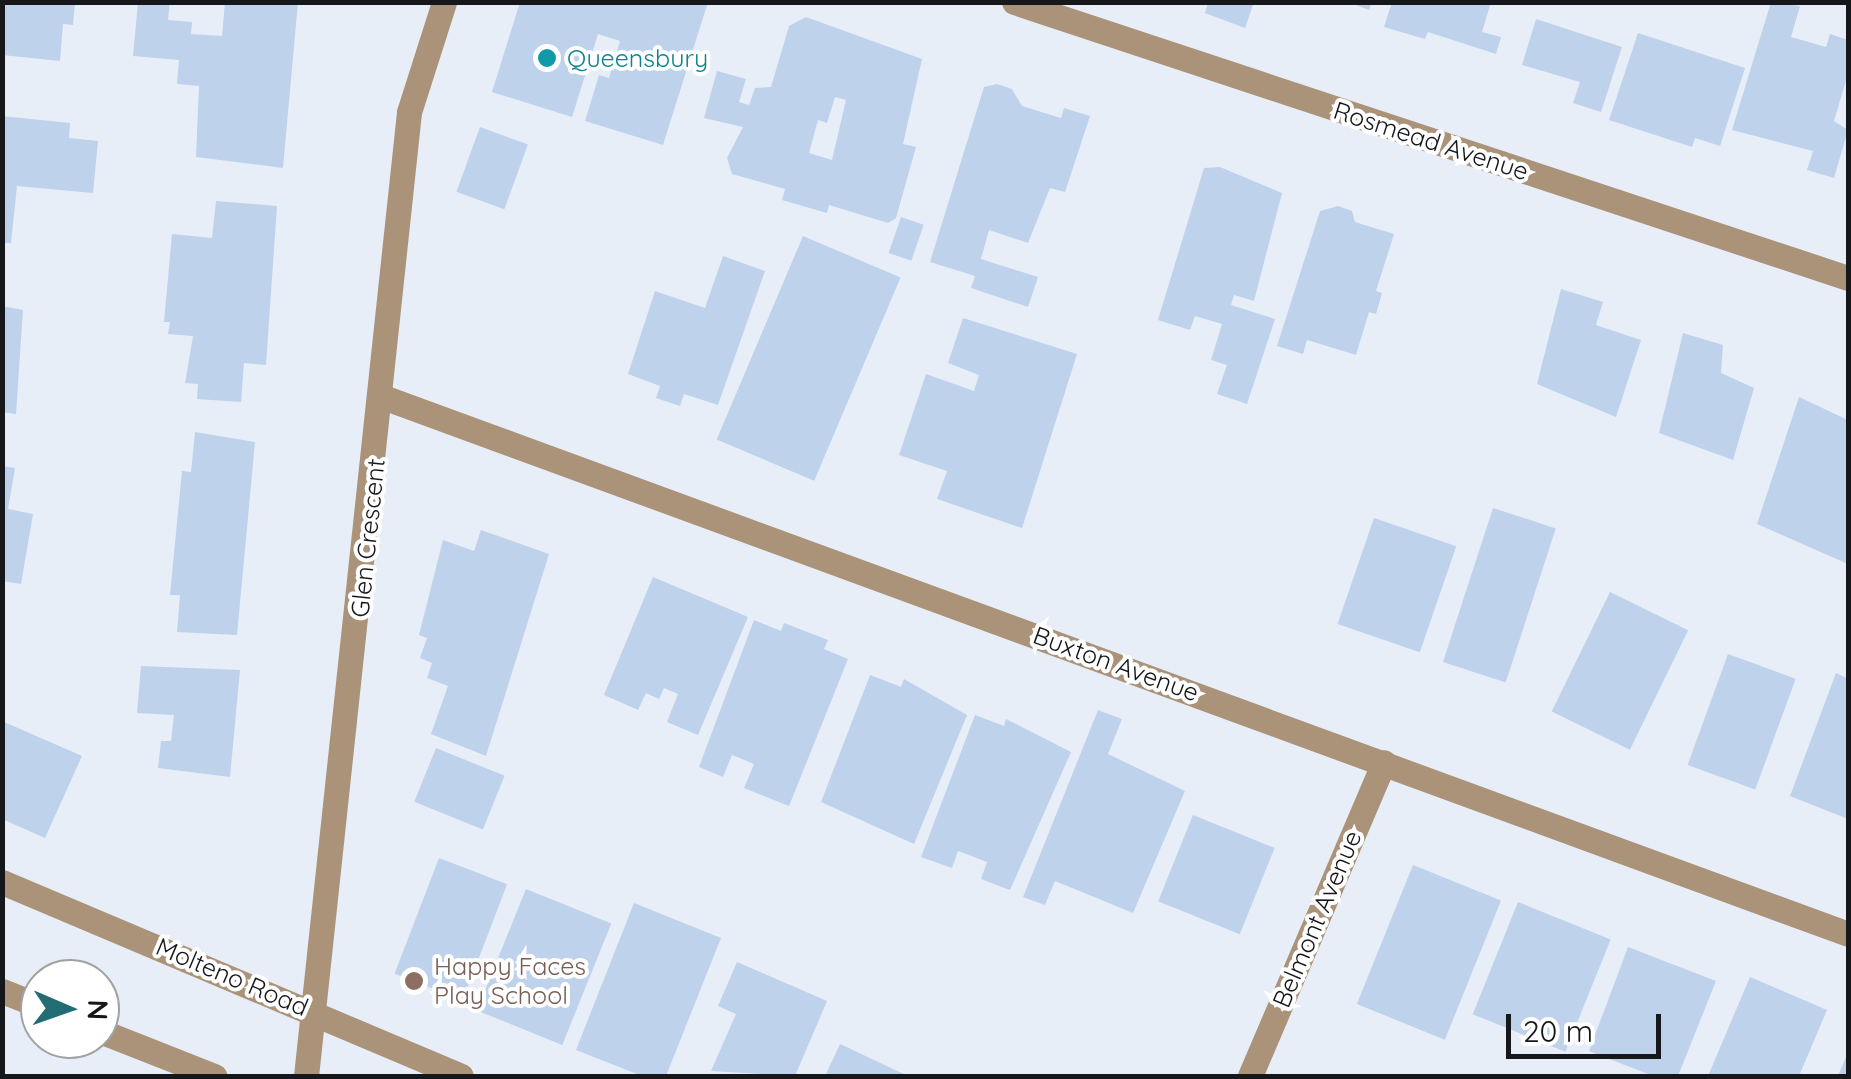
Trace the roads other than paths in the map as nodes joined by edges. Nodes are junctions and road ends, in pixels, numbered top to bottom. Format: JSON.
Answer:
{"nodes":[{"id":1,"x":444,"y":2,"type":"edge"},
{"id":2,"x":1014,"y":2,"type":"edge"},
{"id":3,"x":1848,"y":278,"type":"edge"},
{"id":4,"x":383,"y":397,"type":"junction"},
{"id":5,"x":1384,"y":762,"type":"junction"},
{"id":6,"x":2,"y":882,"type":"edge"},
{"id":7,"x":1848,"y":934,"type":"edge"},
{"id":8,"x":317,"y":1012,"type":"junction"},
{"id":9,"x":120,"y":1038,"type":"edge"},
{"id":10,"x":451,"y":1075,"type":"edge"},
{"id":11,"x":214,"y":1076,"type":"edge"},
{"id":12,"x":306,"y":1076,"type":"edge"},
{"id":13,"x":1250,"y":1076,"type":"edge"}],
"edges":[{"from":1,"to":4,"type":"street","name":"Glen Crescent"},
{"from":2,"to":3,"type":"street","name":"Rosmead Avenue"},
{"from":4,"to":5,"type":"street","name":"Buxton Avenue"},
{"from":4,"to":8,"type":"street","name":"Glen Crescent"},
{"from":5,"to":7,"type":"street","name":"Buxton Avenue"},
{"from":5,"to":13,"type":"street","name":"Belmont Avenue"},
{"from":6,"to":8,"type":"street","name":"Molteno Road"},
{"from":8,"to":10,"type":"street","name":"Molteno Road"},
{"from":8,"to":12,"type":"street","name":"Glen Crescent"},
{"from":9,"to":11,"type":"street"}]}
